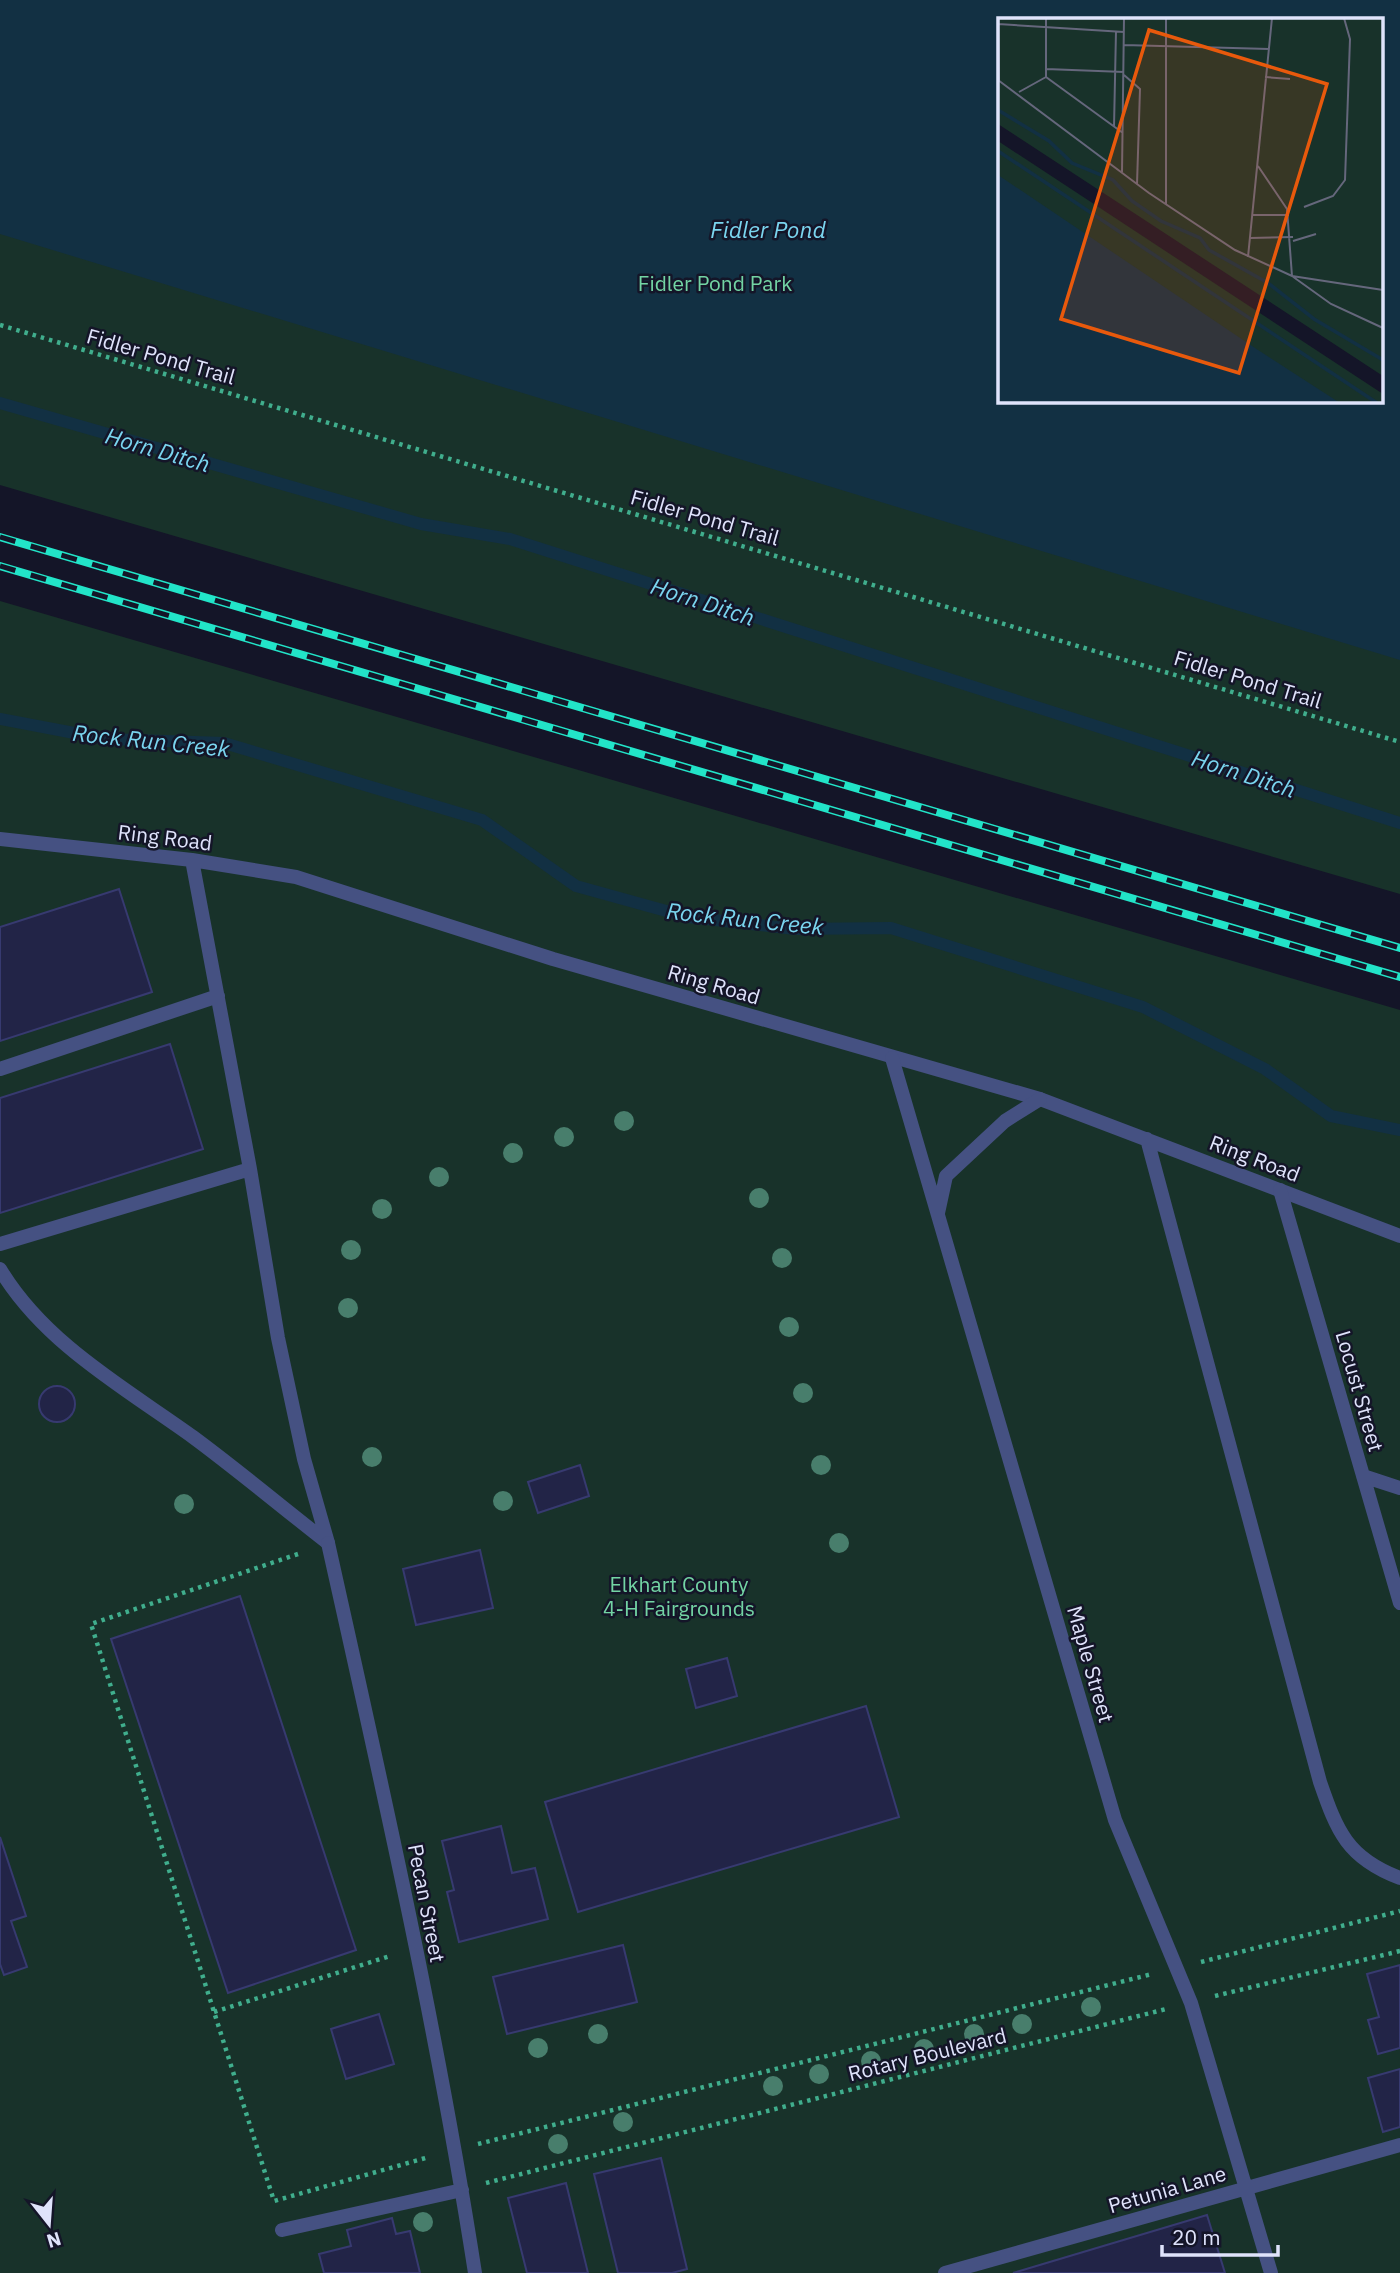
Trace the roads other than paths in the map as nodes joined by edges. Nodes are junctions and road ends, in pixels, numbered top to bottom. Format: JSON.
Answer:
{"nodes":[{"id":1,"x":0,"y":839,"type":"edge"},
{"id":2,"x":192,"y":860,"type":"junction"},
{"id":3,"x":218,"y":996,"type":"junction"},
{"id":4,"x":892,"y":1058,"type":"junction"},
{"id":5,"x":0,"y":1069,"type":"edge"},
{"id":6,"x":1040,"y":1099,"type":"junction"},
{"id":7,"x":1147,"y":1139,"type":"junction"},
{"id":8,"x":250,"y":1169,"type":"junction"},
{"id":9,"x":1280,"y":1190,"type":"junction"},
{"id":10,"x":938,"y":1214,"type":"junction"},
{"id":11,"x":1400,"y":1236,"type":"edge"},
{"id":12,"x":0,"y":1244,"type":"edge"},
{"id":13,"x":0,"y":1269,"type":"edge"},
{"id":14,"x":1363,"y":1476,"type":"junction"},
{"id":15,"x":1400,"y":1488,"type":"edge"},
{"id":16,"x":328,"y":1543,"type":"junction"},
{"id":17,"x":1400,"y":1603,"type":"edge"},
{"id":18,"x":1400,"y":1878,"type":"edge"},
{"id":19,"x":1400,"y":2145,"type":"edge"},
{"id":20,"x":1245,"y":2188,"type":"junction"},
{"id":21,"x":462,"y":2190,"type":"junction"},
{"id":22,"x":282,"y":2230,"type":"dead end"},
{"id":23,"x":475,"y":2273,"type":"edge"},
{"id":24,"x":945,"y":2273,"type":"edge"},
{"id":25,"x":1271,"y":2273,"type":"edge"}],
"edges":[{"from":1,"to":2,"type":"street","name":"Ring Road"},
{"from":2,"to":3,"type":"street","name":"Pecan Street"},
{"from":2,"to":4,"type":"street","name":"Ring Road"},
{"from":3,"to":5,"type":"street"},
{"from":3,"to":8,"type":"street","name":"Pecan Street"},
{"from":4,"to":6,"type":"street","name":"Ring Road"},
{"from":4,"to":10,"type":"street","name":"Maple Street"},
{"from":6,"to":7,"type":"street","name":"Ring Road"},
{"from":6,"to":10,"type":"street"},
{"from":7,"to":9,"type":"street","name":"Ring Road"},
{"from":7,"to":18,"type":"street"},
{"from":8,"to":12,"type":"street"},
{"from":8,"to":16,"type":"street","name":"Pecan Street"},
{"from":9,"to":11,"type":"street","name":"Ring Road"},
{"from":9,"to":14,"type":"street","name":"Locust Street"},
{"from":10,"to":20,"type":"street","name":"Maple Street"},
{"from":13,"to":16,"type":"street"},
{"from":14,"to":15,"type":"street"},
{"from":14,"to":17,"type":"street","name":"Locust Street"},
{"from":16,"to":21,"type":"street","name":"Pecan Street"},
{"from":19,"to":20,"type":"street","name":"Petunia Lane"},
{"from":20,"to":24,"type":"street","name":"Petunia Lane"},
{"from":20,"to":25,"type":"street","name":"Maple Street"},
{"from":21,"to":22,"type":"street"},
{"from":21,"to":23,"type":"street","name":"Pecan Street"}]}
